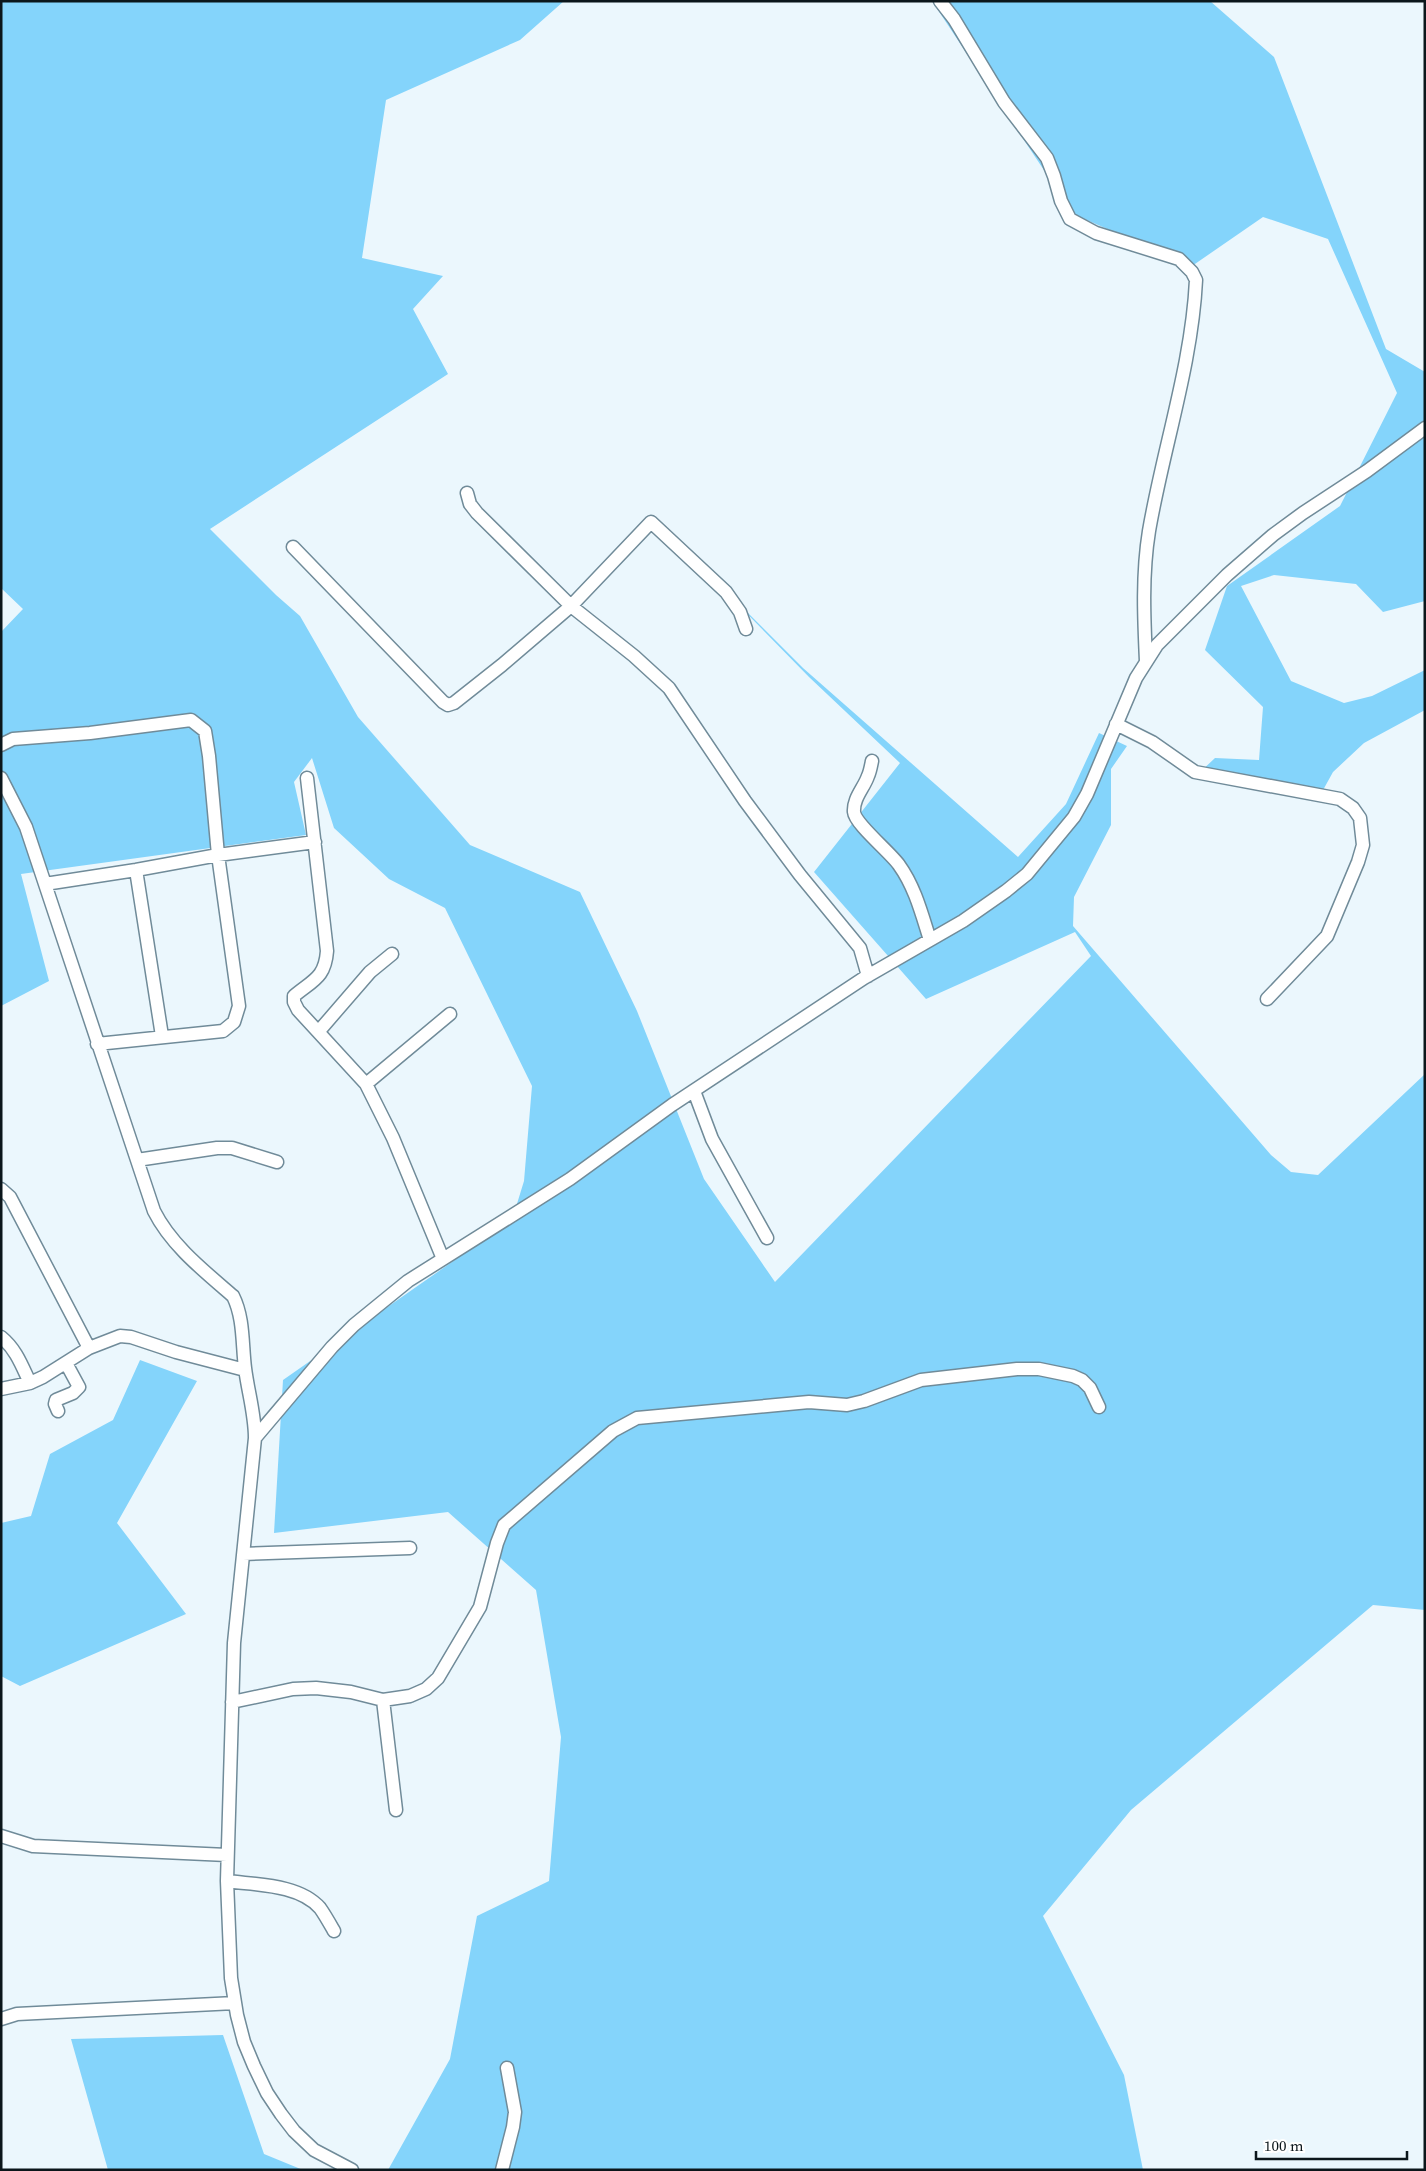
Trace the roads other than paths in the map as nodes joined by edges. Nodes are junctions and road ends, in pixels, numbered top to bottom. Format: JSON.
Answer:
{"nodes":[{"id":1,"x":940,"y":1,"type":"edge"},
{"id":2,"x":1425,"y":428,"type":"edge"},
{"id":3,"x":467,"y":493,"type":"dead end"},
{"id":4,"x":293,"y":547,"type":"dead end"},
{"id":5,"x":571,"y":606,"type":"junction"},
{"id":6,"x":746,"y":629,"type":"dead end"},
{"id":7,"x":1146,"y":661,"type":"junction"},
{"id":8,"x":1116,"y":724,"type":"junction"},
{"id":9,"x":1,"y":745,"type":"edge"},
{"id":10,"x":872,"y":761,"type":"dead end"},
{"id":11,"x":1,"y":778,"type":"edge"},
{"id":12,"x":307,"y":778,"type":"dead end"},
{"id":13,"x":315,"y":842,"type":"junction"},
{"id":14,"x":218,"y":854,"type":"junction"},
{"id":15,"x":136,"y":870,"type":"junction"},
{"id":16,"x":45,"y":884,"type":"junction"},
{"id":17,"x":930,"y":940,"type":"junction"},
{"id":18,"x":392,"y":954,"type":"dead end"},
{"id":19,"x":868,"y":976,"type":"junction"},
{"id":20,"x":1268,"y":999,"type":"dead end"},
{"id":21,"x":450,"y":1014,"type":"dead end"},
{"id":22,"x":319,"y":1031,"type":"junction"},
{"id":23,"x":162,"y":1036,"type":"junction"},
{"id":24,"x":97,"y":1044,"type":"junction"},
{"id":25,"x":366,"y":1084,"type":"junction"},
{"id":26,"x":694,"y":1091,"type":"junction"},
{"id":27,"x":137,"y":1160,"type":"junction"},
{"id":28,"x":277,"y":1162,"type":"dead end"},
{"id":29,"x":1,"y":1189,"type":"edge"},
{"id":30,"x":767,"y":1238,"type":"dead end"},
{"id":31,"x":443,"y":1259,"type":"junction"},
{"id":32,"x":1,"y":1337,"type":"edge"},
{"id":33,"x":89,"y":1348,"type":"junction"},
{"id":34,"x":66,"y":1363,"type":"junction"},
{"id":35,"x":245,"y":1370,"type":"junction"},
{"id":36,"x":30,"y":1383,"type":"junction"},
{"id":37,"x":1,"y":1388,"type":"edge"},
{"id":38,"x":1099,"y":1408,"type":"dead end"},
{"id":39,"x":58,"y":1411,"type":"dead end"},
{"id":40,"x":255,"y":1438,"type":"junction"},
{"id":41,"x":410,"y":1548,"type":"dead end"},
{"id":42,"x":243,"y":1554,"type":"junction"},
{"id":43,"x":382,"y":1700,"type":"junction"},
{"id":44,"x":232,"y":1702,"type":"junction"},
{"id":45,"x":396,"y":1810,"type":"dead end"},
{"id":46,"x":1,"y":1836,"type":"edge"},
{"id":47,"x":227,"y":1856,"type":"junction"},
{"id":48,"x":227,"y":1881,"type":"junction"},
{"id":49,"x":334,"y":1931,"type":"dead end"},
{"id":50,"x":235,"y":2003,"type":"junction"},
{"id":51,"x":1,"y":2018,"type":"edge"},
{"id":52,"x":507,"y":2068,"type":"dead end"},
{"id":53,"x":352,"y":2170,"type":"edge"},
{"id":54,"x":502,"y":2170,"type":"edge"}],
"edges":[{"from":1,"to":7,"type":"street"},
{"from":2,"to":7,"type":"street"},
{"from":3,"to":5,"type":"street"},
{"from":4,"to":5,"type":"street"},
{"from":5,"to":6,"type":"street"},
{"from":5,"to":19,"type":"street"},
{"from":7,"to":8,"type":"street"},
{"from":8,"to":17,"type":"street"},
{"from":8,"to":20,"type":"street"},
{"from":9,"to":14,"type":"street"},
{"from":10,"to":17,"type":"street"},
{"from":11,"to":16,"type":"street"},
{"from":12,"to":13,"type":"street"},
{"from":13,"to":14,"type":"street"},
{"from":13,"to":22,"type":"street"},
{"from":14,"to":15,"type":"street"},
{"from":14,"to":23,"type":"street"},
{"from":15,"to":16,"type":"street"},
{"from":15,"to":23,"type":"street"},
{"from":16,"to":24,"type":"street"},
{"from":17,"to":19,"type":"street"},
{"from":18,"to":22,"type":"street"},
{"from":19,"to":26,"type":"street"},
{"from":21,"to":25,"type":"street"},
{"from":22,"to":25,"type":"street"},
{"from":23,"to":24,"type":"street"},
{"from":24,"to":27,"type":"street"},
{"from":25,"to":31,"type":"street"},
{"from":26,"to":30,"type":"street"},
{"from":26,"to":31,"type":"street"},
{"from":27,"to":28,"type":"street"},
{"from":27,"to":35,"type":"street"},
{"from":29,"to":33,"type":"street"},
{"from":31,"to":40,"type":"street"},
{"from":32,"to":36,"type":"street"},
{"from":33,"to":34,"type":"street"},
{"from":33,"to":35,"type":"street"},
{"from":34,"to":36,"type":"street"},
{"from":34,"to":39,"type":"street"},
{"from":35,"to":40,"type":"street"},
{"from":36,"to":37,"type":"street"},
{"from":38,"to":43,"type":"street"},
{"from":40,"to":42,"type":"street"},
{"from":41,"to":42,"type":"street"},
{"from":42,"to":44,"type":"street"},
{"from":43,"to":44,"type":"street"},
{"from":43,"to":45,"type":"street"},
{"from":44,"to":47,"type":"street"},
{"from":46,"to":47,"type":"street"},
{"from":47,"to":48,"type":"street"},
{"from":48,"to":49,"type":"street"},
{"from":48,"to":50,"type":"street"},
{"from":50,"to":51,"type":"street"},
{"from":50,"to":53,"type":"street"},
{"from":52,"to":54,"type":"street"}]}
